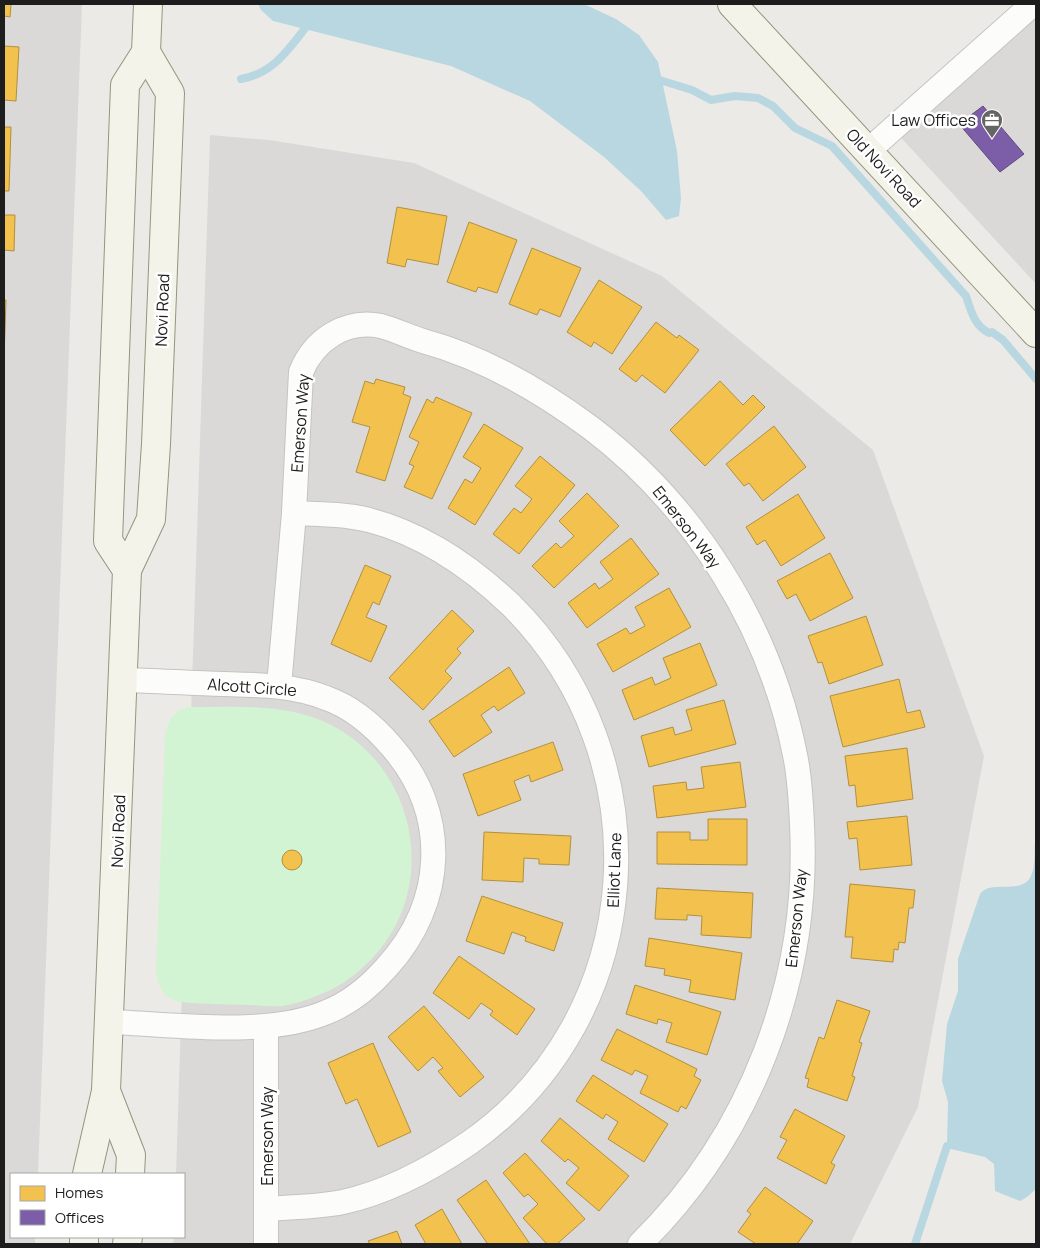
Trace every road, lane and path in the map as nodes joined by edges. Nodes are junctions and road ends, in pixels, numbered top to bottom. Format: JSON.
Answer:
{"nodes":[{"id":1,"x":148,"y":4,"type":"edge"},
{"id":2,"x":732,"y":4,"type":"edge"},
{"id":3,"x":1033,"y":4,"type":"edge"},
{"id":4,"x":146,"y":52,"type":"junction"},
{"id":5,"x":868,"y":150,"type":"junction"},
{"id":6,"x":1036,"y":332,"type":"edge"},
{"id":7,"x":294,"y":513,"type":"junction"},
{"id":8,"x":127,"y":570,"type":"junction"},
{"id":9,"x":124,"y":680,"type":"junction"},
{"id":10,"x":279,"y":686,"type":"junction"},
{"id":11,"x":109,"y":1022,"type":"junction"},
{"id":12,"x":266,"y":1028,"type":"junction"},
{"id":13,"x":106,"y":1091,"type":"junction"},
{"id":14,"x":87,"y":1173,"type":"edge"},
{"id":15,"x":130,"y":1173,"type":"edge"},
{"id":16,"x":267,"y":1209,"type":"junction"},
{"id":17,"x":266,"y":1244,"type":"edge"},
{"id":18,"x":640,"y":1244,"type":"edge"}],
"edges":[{"from":1,"to":4,"type":"main road"},
{"from":2,"to":5,"type":"main road","name":"Old Novi Road"},
{"from":3,"to":5,"type":"street"},
{"from":4,"to":8,"type":"main road"},
{"from":4,"to":8,"type":"main road","name":"Novi Road"},
{"from":5,"to":6,"type":"main road","name":"Old Novi Road"},
{"from":7,"to":10,"type":"street","name":"Emerson Way"},
{"from":7,"to":16,"type":"street","name":"Elliot Lane"},
{"from":7,"to":18,"type":"street","name":"Emerson Way"},
{"from":8,"to":9,"type":"main road","name":"Novi Road"},
{"from":9,"to":10,"type":"street","name":"Alcott Circle"},
{"from":9,"to":11,"type":"main road","name":"Novi Road"},
{"from":10,"to":12,"type":"street","name":"Alcott Circle"},
{"from":11,"to":12,"type":"street","name":"Alcott Circle"},
{"from":11,"to":13,"type":"main road","name":"Novi Road"},
{"from":12,"to":16,"type":"street","name":"Emerson Way"},
{"from":13,"to":14,"type":"main road","name":"Novi Road"},
{"from":13,"to":15,"type":"main road","name":"Novi Road"},
{"from":16,"to":17,"type":"street","name":"Emerson Way"}]}
